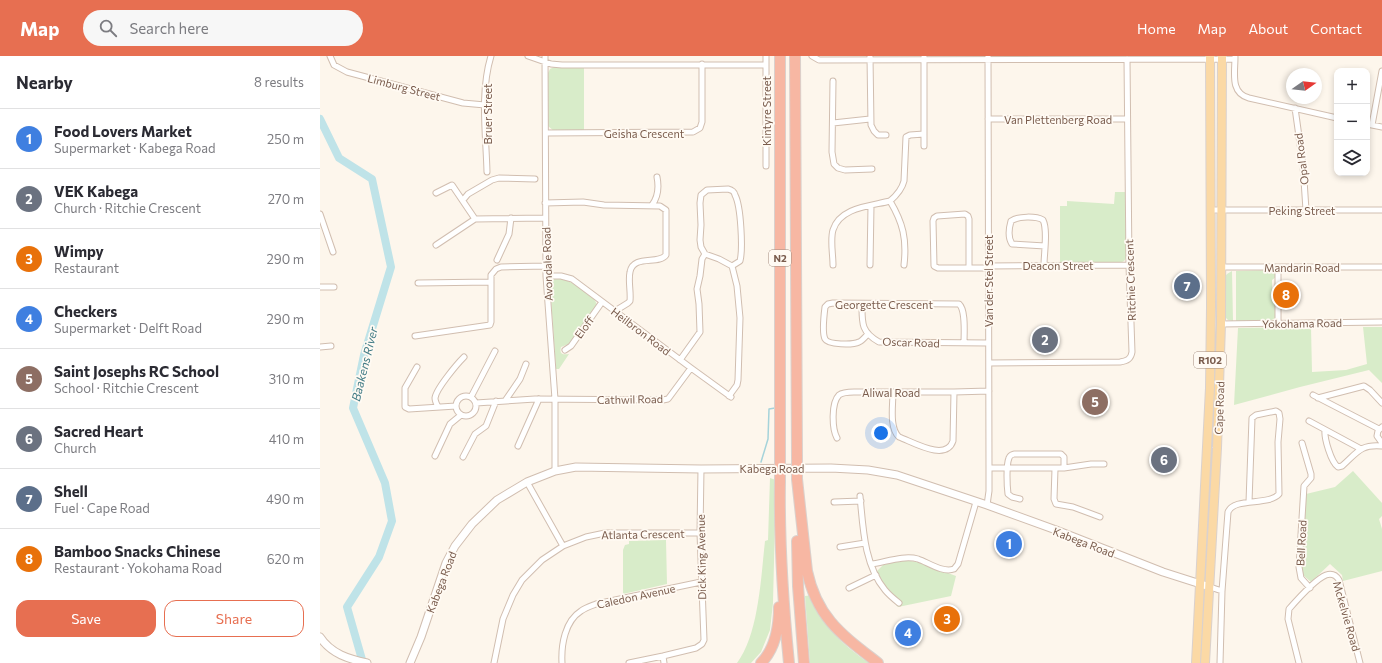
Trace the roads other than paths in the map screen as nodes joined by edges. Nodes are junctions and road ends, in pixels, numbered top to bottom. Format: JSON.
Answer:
{"nodes":[{"id":1,"x":330,"y":56,"type":"edge"},
{"id":2,"x":491,"y":56,"type":"edge"},
{"id":3,"x":528,"y":56,"type":"edge"},
{"id":4,"x":766,"y":56,"type":"edge"},
{"id":5,"x":780,"y":56,"type":"edge"},
{"id":6,"x":795,"y":56,"type":"edge"},
{"id":7,"x":812,"y":56,"type":"edge"},
{"id":8,"x":924,"y":57,"type":"edge"},
{"id":9,"x":1210,"y":57,"type":"edge"},
{"id":10,"x":1222,"y":57,"type":"edge"},
{"id":11,"x":1234,"y":57,"type":"edge"},
{"id":12,"x":545,"y":58,"type":"edge"},
{"id":13,"x":837,"y":58,"type":"edge"},
{"id":14,"x":870,"y":58,"type":"edge"},
{"id":15,"x":988,"y":58,"type":"edge"},
{"id":16,"x":1127,"y":59,"type":"junction"},
{"id":17,"x":702,"y":64,"type":"junction"},
{"id":18,"x":766,"y":65,"type":"junction"},
{"id":19,"x":1382,"y":71,"type":"edge"},
{"id":20,"x":833,"y":82,"type":"dead end"},
{"id":21,"x":485,"y":105,"type":"junction"},
{"id":22,"x":1295,"y":108,"type":"junction"},
{"id":23,"x":1334,"y":117,"type":"edge"},
{"id":24,"x":870,"y":119,"type":"junction"},
{"id":25,"x":988,"y":119,"type":"junction"},
{"id":26,"x":1127,"y":119,"type":"junction"},
{"id":27,"x":833,"y":123,"type":"junction"},
{"id":28,"x":1370,"y":124,"type":"edge"},
{"id":29,"x":1382,"y":127,"type":"edge"},
{"id":30,"x":546,"y":133,"type":"junction"},
{"id":31,"x":924,"y":134,"type":"junction"},
{"id":32,"x":886,"y":135,"type":"dead end"},
{"id":33,"x":924,"y":146,"type":"dead end"},
{"id":34,"x":766,"y":166,"type":"dead end"},
{"id":35,"x":872,"y":169,"type":"dead end"},
{"id":36,"x":487,"y":172,"type":"dead end"},
{"id":37,"x":657,"y":177,"type":"dead end"},
{"id":38,"x":535,"y":179,"type":"dead end"},
{"id":39,"x":436,"y":193,"type":"dead end"},
{"id":40,"x":463,"y":200,"type":"junction"},
{"id":41,"x":890,"y":201,"type":"junction"},
{"id":42,"x":545,"y":203,"type":"junction"},
{"id":43,"x":652,"y":205,"type":"junction"},
{"id":44,"x":871,"y":206,"type":"junction"},
{"id":45,"x":1210,"y":210,"type":"junction"},
{"id":46,"x":1306,"y":210,"type":"junction"},
{"id":47,"x":1382,"y":210,"type":"edge"},
{"id":48,"x":1221,"y":211,"type":"junction"},
{"id":49,"x":320,"y":214,"type":"edge"},
{"id":50,"x":511,"y":218,"type":"junction"},
{"id":51,"x":545,"y":218,"type":"junction"},
{"id":52,"x":475,"y":219,"type":"junction"},
{"id":53,"x":436,"y":245,"type":"dead end"},
{"id":54,"x":1045,"y":246,"type":"junction"},
{"id":55,"x":333,"y":252,"type":"dead end"},
{"id":56,"x":705,"y":254,"type":"junction"},
{"id":57,"x":498,"y":260,"type":"dead end"},
{"id":58,"x":833,"y":265,"type":"dead end"},
{"id":59,"x":870,"y":265,"type":"dead end"},
{"id":60,"x":904,"y":265,"type":"dead end"},
{"id":61,"x":1044,"y":265,"type":"junction"},
{"id":62,"x":1129,"y":265,"type":"junction"},
{"id":63,"x":546,"y":266,"type":"junction"},
{"id":64,"x":732,"y":266,"type":"junction"},
{"id":65,"x":988,"y":267,"type":"junction"},
{"id":66,"x":1221,"y":267,"type":"junction"},
{"id":67,"x":1278,"y":267,"type":"junction"},
{"id":68,"x":1382,"y":267,"type":"edge"},
{"id":69,"x":968,"y":268,"type":"junction"},
{"id":70,"x":546,"y":276,"type":"junction"},
{"id":71,"x":491,"y":282,"type":"junction"},
{"id":72,"x":418,"y":283,"type":"dead end"},
{"id":73,"x":320,"y":287,"type":"edge"},
{"id":74,"x":334,"y":287,"type":"dead end"},
{"id":75,"x":602,"y":302,"type":"junction"},
{"id":76,"x":862,"y":304,"type":"junction"},
{"id":77,"x":615,"y":312,"type":"junction"},
{"id":78,"x":1382,"y":322,"type":"edge"},
{"id":79,"x":1278,"y":323,"type":"junction"},
{"id":80,"x":1221,"y":324,"type":"junction"},
{"id":81,"x":868,"y":334,"type":"junction"},
{"id":82,"x":415,"y":336,"type":"dead end"},
{"id":83,"x":964,"y":343,"type":"junction"},
{"id":84,"x":988,"y":343,"type":"junction"},
{"id":85,"x":331,"y":346,"type":"dead end"},
{"id":86,"x":320,"y":347,"type":"edge"},
{"id":87,"x":565,"y":350,"type":"dead end"},
{"id":88,"x":495,"y":351,"type":"dead end"},
{"id":89,"x":464,"y":357,"type":"dead end"},
{"id":90,"x":680,"y":360,"type":"junction"},
{"id":91,"x":988,"y":363,"type":"junction"},
{"id":92,"x":526,"y":364,"type":"dead end"},
{"id":93,"x":417,"y":367,"type":"dead end"},
{"id":94,"x":691,"y":368,"type":"junction"},
{"id":95,"x":513,"y":391,"type":"junction"},
{"id":96,"x":989,"y":391,"type":"junction"},
{"id":97,"x":893,"y":392,"type":"junction"},
{"id":98,"x":954,"y":392,"type":"junction"},
{"id":99,"x":471,"y":397,"type":"junction"},
{"id":100,"x":539,"y":399,"type":"junction"},
{"id":101,"x":555,"y":399,"type":"junction"},
{"id":102,"x":514,"y":400,"type":"junction"},
{"id":103,"x":496,"y":401,"type":"junction"},
{"id":104,"x":505,"y":401,"type":"junction"},
{"id":105,"x":476,"y":403,"type":"junction"},
{"id":106,"x":1382,"y":403,"type":"edge"},
{"id":107,"x":456,"y":406,"type":"junction"},
{"id":108,"x":438,"y":407,"type":"junction"},
{"id":109,"x":461,"y":415,"type":"junction"},
{"id":110,"x":1309,"y":421,"type":"dead end"},
{"id":111,"x":1381,"y":428,"type":"edge"},
{"id":112,"x":1325,"y":430,"type":"junction"},
{"id":113,"x":837,"y":438,"type":"dead end"},
{"id":114,"x":1302,"y":443,"type":"dead end"},
{"id":115,"x":1382,"y":443,"type":"edge"},
{"id":116,"x":518,"y":446,"type":"dead end"},
{"id":117,"x":1382,"y":446,"type":"edge"},
{"id":118,"x":1361,"y":449,"type":"junction"},
{"id":119,"x":435,"y":456,"type":"dead end"},
{"id":120,"x":463,"y":456,"type":"dead end"},
{"id":121,"x":1104,"y":464,"type":"dead end"},
{"id":122,"x":989,"y":468,"type":"junction"},
{"id":123,"x":1008,"y":468,"type":"junction"},
{"id":124,"x":1064,"y":468,"type":"junction"},
{"id":125,"x":701,"y":469,"type":"junction"},
{"id":126,"x":1055,"y":469,"type":"junction"},
{"id":127,"x":555,"y":472,"type":"junction"},
{"id":128,"x":797,"y":480,"type":"junction"},
{"id":129,"x":527,"y":482,"type":"junction"},
{"id":130,"x":1020,"y":499,"type":"dead end"},
{"id":131,"x":834,"y":502,"type":"dead end"},
{"id":132,"x":976,"y":502,"type":"junction"},
{"id":133,"x":1249,"y":502,"type":"junction"},
{"id":134,"x":987,"y":505,"type":"junction"},
{"id":135,"x":780,"y":515,"type":"junction"},
{"id":136,"x":1100,"y":517,"type":"dead end"},
{"id":137,"x":700,"y":533,"type":"junction"},
{"id":138,"x":866,"y":543,"type":"junction"},
{"id":139,"x":563,"y":546,"type":"junction"},
{"id":140,"x":840,"y":547,"type":"dead end"},
{"id":141,"x":872,"y":564,"type":"junction"},
{"id":142,"x":876,"y":575,"type":"junction"},
{"id":143,"x":701,"y":582,"type":"junction"},
{"id":144,"x":1200,"y":585,"type":"junction"},
{"id":145,"x":1210,"y":587,"type":"junction"},
{"id":146,"x":849,"y":588,"type":"dead end"},
{"id":147,"x":1310,"y":588,"type":"junction"},
{"id":148,"x":1222,"y":591,"type":"junction"},
{"id":149,"x":899,"y":603,"type":"dead end"},
{"id":150,"x":320,"y":638,"type":"edge"},
{"id":151,"x":663,"y":656,"type":"junction"},
{"id":152,"x":366,"y":663,"type":"edge"},
{"id":153,"x":410,"y":663,"type":"edge"},
{"id":154,"x":494,"y":663,"type":"edge"},
{"id":155,"x":562,"y":663,"type":"edge"},
{"id":156,"x":629,"y":663,"type":"edge"},
{"id":157,"x":664,"y":663,"type":"edge"},
{"id":158,"x":761,"y":663,"type":"edge"},
{"id":159,"x":789,"y":663,"type":"edge"},
{"id":160,"x":804,"y":663,"type":"edge"},
{"id":161,"x":878,"y":663,"type":"edge"},
{"id":162,"x":1196,"y":663,"type":"edge"},
{"id":163,"x":1206,"y":663,"type":"edge"},
{"id":164,"x":1220,"y":663,"type":"edge"},
{"id":165,"x":1299,"y":663,"type":"edge"},
{"id":166,"x":1360,"y":663,"type":"edge"}],
"edges":[{"from":1,"to":21,"type":"street","name":"Limburg Street"},
{"from":2,"to":21,"type":"street","name":"Bruer Street"},
{"from":3,"to":12,"type":"street"},
{"from":4,"to":18,"type":"street","name":"Kintyre Street"},
{"from":5,"to":135,"type":"highway","number":"N2","bridge":true},
{"from":6,"to":128,"type":"highway","number":"N2","bridge":true},
{"from":7,"to":13,"type":"street"},
{"from":8,"to":14,"type":"street"},
{"from":8,"to":15,"type":"street"},
{"from":8,"to":31,"type":"street"},
{"from":9,"to":10,"type":"street"},
{"from":9,"to":16,"type":"street"},
{"from":9,"to":45,"type":"main road","name":"Cape Road","number":"R102"},
{"from":10,"to":11,"type":"street"},
{"from":10,"to":48,"type":"main road","name":"Cape Road","number":"R102"},
{"from":11,"to":22,"type":"street"},
{"from":12,"to":17,"type":"street"},
{"from":12,"to":30,"type":"street","name":"Avondale Road"},
{"from":13,"to":14,"type":"street"},
{"from":14,"to":24,"type":"street"},
{"from":15,"to":16,"type":"street"},
{"from":15,"to":25,"type":"street","name":"Van der Stel Street"},
{"from":16,"to":26,"type":"street","name":"Ritchie Crescent"},
{"from":17,"to":18,"type":"street"},
{"from":17,"to":30,"type":"street","name":"Geisha Crescent"},
{"from":18,"to":34,"type":"street","name":"Kintyre Street"},
{"from":19,"to":28,"type":"street"},
{"from":20,"to":27,"type":"street"},
{"from":21,"to":36,"type":"street","name":"Bruer Street"},
{"from":22,"to":23,"type":"street"},
{"from":22,"to":46,"type":"street","name":"Opal Road"},
{"from":24,"to":27,"type":"street"},
{"from":24,"to":32,"type":"street"},
{"from":25,"to":26,"type":"street","name":"Van Plettenberg Road"},
{"from":25,"to":65,"type":"street","name":"Van der Stel Street"},
{"from":26,"to":62,"type":"street","name":"Ritchie Crescent"},
{"from":27,"to":35,"type":"street"},
{"from":28,"to":29,"type":"street"},
{"from":30,"to":42,"type":"street","name":"Avondale Road"},
{"from":31,"to":33,"type":"street"},
{"from":31,"to":41,"type":"street"},
{"from":37,"to":43,"type":"street"},
{"from":38,"to":40,"type":"street"},
{"from":39,"to":40,"type":"street"},
{"from":40,"to":52,"type":"street"},
{"from":41,"to":44,"type":"street"},
{"from":41,"to":60,"type":"street"},
{"from":42,"to":43,"type":"street"},
{"from":42,"to":51,"type":"street","name":"Avondale Road"},
{"from":43,"to":77,"type":"street"},
{"from":44,"to":58,"type":"street"},
{"from":44,"to":59,"type":"street"},
{"from":45,"to":48,"type":"street","name":"Peking Street"},
{"from":45,"to":144,"type":"main road","name":"Cape Road","number":"R102"},
{"from":46,"to":47,"type":"street","name":"Peking Street"},
{"from":46,"to":48,"type":"street","name":"Peking Street"},
{"from":48,"to":66,"type":"main road","name":"Cape Road","number":"R102"},
{"from":49,"to":55,"type":"street"},
{"from":50,"to":51,"type":"street"},
{"from":50,"to":52,"type":"street"},
{"from":50,"to":57,"type":"street"},
{"from":51,"to":63,"type":"street","name":"Avondale Road"},
{"from":52,"to":53,"type":"street"},
{"from":54,"to":54,"type":"street"},
{"from":54,"to":61,"type":"street"},
{"from":56,"to":64,"type":"street"},
{"from":56,"to":64,"type":"street"},
{"from":56,"to":90,"type":"street"},
{"from":61,"to":62,"type":"street","name":"Deacon Street"},
{"from":61,"to":65,"type":"street","name":"Deacon Street"},
{"from":62,"to":91,"type":"street","name":"Ritchie Crescent"},
{"from":63,"to":70,"type":"street","name":"Avondale Road"},
{"from":63,"to":71,"type":"street"},
{"from":64,"to":94,"type":"street","name":"Heilbron Road"},
{"from":65,"to":69,"type":"street","name":"Deacon Street"},
{"from":65,"to":84,"type":"street","name":"Van der Stel Street"},
{"from":66,"to":67,"type":"street","name":"Mandarin Road"},
{"from":66,"to":80,"type":"main road","name":"Cape Road","number":"R102"},
{"from":67,"to":68,"type":"street","name":"Mandarin Road"},
{"from":67,"to":79,"type":"street"},
{"from":69,"to":69,"type":"street","name":"Deacon Street"},
{"from":70,"to":75,"type":"street","name":"Heilbron Road"},
{"from":70,"to":101,"type":"street","name":"Avondale Road"},
{"from":71,"to":72,"type":"street"},
{"from":71,"to":82,"type":"street"},
{"from":73,"to":74,"type":"street"},
{"from":75,"to":77,"type":"street","name":"Heilbron Road"},
{"from":75,"to":87,"type":"street","name":"Eloff"},
{"from":76,"to":81,"type":"street","name":"Oscar Road"},
{"from":76,"to":81,"type":"street","name":"Georgette Crescent"},
{"from":76,"to":83,"type":"street","name":"Georgette Crescent"},
{"from":77,"to":90,"type":"street","name":"Heilbron Road"},
{"from":78,"to":79,"type":"street","name":"Yokohama Road"},
{"from":79,"to":80,"type":"street","name":"Yokohama Road"},
{"from":80,"to":145,"type":"main road","name":"Cape Road","number":"R102"},
{"from":81,"to":83,"type":"street","name":"Oscar Road"},
{"from":83,"to":84,"type":"street","name":"Oscar Road"},
{"from":84,"to":91,"type":"street","name":"Van der Stel Street"},
{"from":85,"to":86,"type":"street"},
{"from":88,"to":99,"type":"street"},
{"from":89,"to":108,"type":"street"},
{"from":90,"to":94,"type":"street","name":"Heilbron Road"},
{"from":91,"to":96,"type":"street","name":"Van der Stel Street"},
{"from":92,"to":95,"type":"street"},
{"from":93,"to":108,"type":"street"},
{"from":94,"to":101,"type":"street","name":"Cathwil Road"},
{"from":95,"to":102,"type":"street"},
{"from":95,"to":104,"type":"street"},
{"from":96,"to":98,"type":"street","name":"Aliwal Road"},
{"from":96,"to":122,"type":"street","name":"Van der Stel Street"},
{"from":97,"to":98,"type":"street","name":"Aliwal Road"},
{"from":97,"to":98,"type":"street"},
{"from":97,"to":113,"type":"street","name":"Aliwal Road"},
{"from":99,"to":105,"type":"street"},
{"from":99,"to":107,"type":"street"},
{"from":100,"to":101,"type":"street","name":"Cathwil Road"},
{"from":100,"to":102,"type":"street","name":"Cathwil Road"},
{"from":100,"to":116,"type":"street"},
{"from":101,"to":127,"type":"street","name":"Avondale Road"},
{"from":102,"to":104,"type":"street","name":"Cathwil Road"},
{"from":103,"to":104,"type":"street","name":"Cathwil Road"},
{"from":103,"to":105,"type":"street","name":"Cathwil Road"},
{"from":103,"to":120,"type":"street"},
{"from":105,"to":109,"type":"street"},
{"from":106,"to":111,"type":"street"},
{"from":107,"to":108,"type":"street"},
{"from":107,"to":109,"type":"street"},
{"from":109,"to":119,"type":"street"},
{"from":110,"to":112,"type":"street"},
{"from":111,"to":115,"type":"street"},
{"from":112,"to":118,"type":"street"},
{"from":112,"to":118,"type":"street"},
{"from":114,"to":147,"type":"street","name":"Bell Road"},
{"from":117,"to":118,"type":"street"},
{"from":121,"to":124,"type":"street"},
{"from":122,"to":123,"type":"street"},
{"from":122,"to":134,"type":"street","name":"Van der Stel Street"},
{"from":123,"to":124,"type":"street"},
{"from":123,"to":126,"type":"street"},
{"from":123,"to":130,"type":"street"},
{"from":124,"to":126,"type":"street"},
{"from":125,"to":127,"type":"street","name":"Kabega Road"},
{"from":125,"to":132,"type":"street","name":"Kabega Road"},
{"from":125,"to":137,"type":"street","name":"Dick King Avenue"},
{"from":126,"to":136,"type":"street"},
{"from":127,"to":129,"type":"street","name":"Kabega Road"},
{"from":128,"to":160,"type":"highway","number":"N2"},
{"from":128,"to":161,"type":"highway"},
{"from":129,"to":139,"type":"street"},
{"from":129,"to":153,"type":"street","name":"Kabega Road"},
{"from":131,"to":138,"type":"street"},
{"from":132,"to":134,"type":"street","name":"Kabega Road"},
{"from":132,"to":141,"type":"street"},
{"from":133,"to":133,"type":"street"},
{"from":133,"to":148,"type":"street"},
{"from":134,"to":144,"type":"street","name":"Kabega Road"},
{"from":135,"to":158,"type":"highway"},
{"from":135,"to":159,"type":"highway","number":"N2"},
{"from":137,"to":139,"type":"street","name":"Atlanta Crescent"},
{"from":137,"to":143,"type":"street","name":"Dick King Avenue"},
{"from":138,"to":140,"type":"street"},
{"from":138,"to":141,"type":"street"},
{"from":139,"to":154,"type":"street","name":"Atlanta Crescent"},
{"from":141,"to":142,"type":"street"},
{"from":142,"to":146,"type":"street"},
{"from":142,"to":149,"type":"street"},
{"from":143,"to":151,"type":"street","name":"Dick King Avenue"},
{"from":143,"to":155,"type":"street","name":"Caledon Avenue"},
{"from":144,"to":145,"type":"street","name":"Kabega Road"},
{"from":144,"to":162,"type":"main road","name":"Cape Road","number":"R102"},
{"from":145,"to":148,"type":"street","name":"Kabega Road"},
{"from":145,"to":163,"type":"main road","name":"Cape Road","number":"R102"},
{"from":147,"to":165,"type":"street"},
{"from":147,"to":166,"type":"street","name":"Mckelvie Road"},
{"from":148,"to":164,"type":"street"},
{"from":150,"to":152,"type":"street"},
{"from":151,"to":156,"type":"street"},
{"from":151,"to":157,"type":"street"}]}
